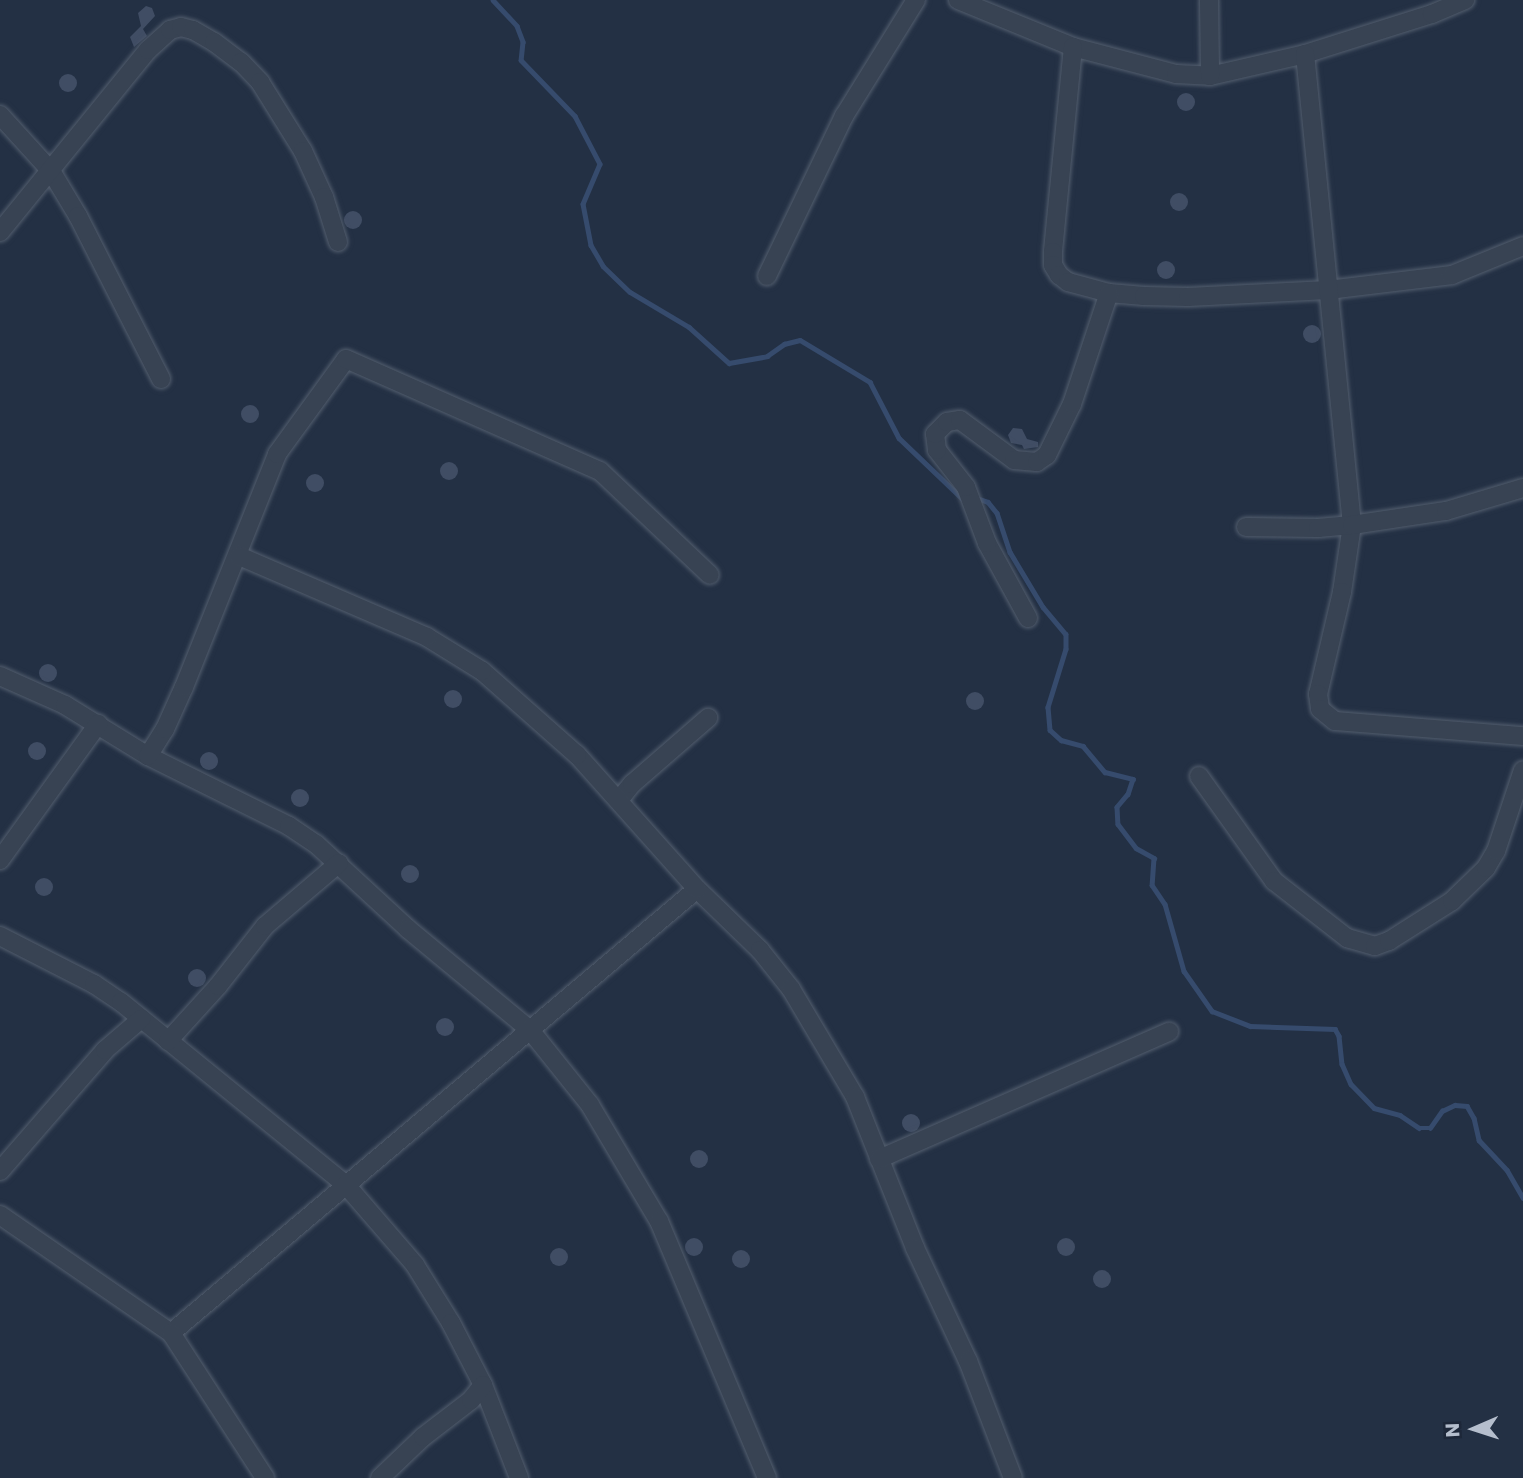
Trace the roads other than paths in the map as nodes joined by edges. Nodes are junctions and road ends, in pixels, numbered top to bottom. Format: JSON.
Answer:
{"nodes":[{"id":1,"x":958,"y":0,"type":"edge"},
{"id":2,"x":1209,"y":0,"type":"edge"},
{"id":3,"x":1465,"y":0,"type":"edge"},
{"id":4,"x":909,"y":3,"type":"edge"},
{"id":5,"x":1073,"y":47,"type":"junction"},
{"id":6,"x":1305,"y":54,"type":"junction"},
{"id":7,"x":1210,"y":75,"type":"junction"},
{"id":8,"x":0,"y":114,"type":"edge"},
{"id":9,"x":51,"y":171,"type":"junction"},
{"id":10,"x":0,"y":232,"type":"edge"},
{"id":11,"x":338,"y":242,"type":"dead end"},
{"id":12,"x":1523,"y":246,"type":"edge"},
{"id":13,"x":767,"y":276,"type":"dead end"},
{"id":14,"x":1328,"y":289,"type":"junction"},
{"id":15,"x":1109,"y":293,"type":"junction"},
{"id":16,"x":161,"y":379,"type":"dead end"},
{"id":17,"x":1523,"y":488,"type":"edge"},
{"id":18,"x":1352,"y":525,"type":"junction"},
{"id":19,"x":1246,"y":527,"type":"dead end"},
{"id":20,"x":239,"y":555,"type":"junction"},
{"id":21,"x":710,"y":575,"type":"dead end"},
{"id":22,"x":1028,"y":618,"type":"dead end"},
{"id":23,"x":0,"y":676,"type":"edge"},
{"id":24,"x":708,"y":718,"type":"dead end"},
{"id":25,"x":98,"y":724,"type":"junction"},
{"id":26,"x":1523,"y":736,"type":"edge"},
{"id":27,"x":148,"y":756,"type":"junction"},
{"id":28,"x":1523,"y":770,"type":"edge"},
{"id":29,"x":1199,"y":776,"type":"dead end"},
{"id":30,"x":619,"y":800,"type":"junction"},
{"id":31,"x":0,"y":860,"type":"edge"},
{"id":32,"x":339,"y":863,"type":"junction"},
{"id":33,"x":697,"y":889,"type":"junction"},
{"id":34,"x":0,"y":936,"type":"edge"},
{"id":35,"x":141,"y":1019,"type":"junction"},
{"id":36,"x":530,"y":1030,"type":"junction"},
{"id":37,"x":1169,"y":1032,"type":"dead end"},
{"id":38,"x":168,"y":1041,"type":"junction"},
{"id":39,"x":879,"y":1159,"type":"junction"},
{"id":40,"x":0,"y":1171,"type":"edge"},
{"id":41,"x":346,"y":1185,"type":"junction"},
{"id":42,"x":0,"y":1215,"type":"edge"},
{"id":43,"x":171,"y":1333,"type":"junction"},
{"id":44,"x":483,"y":1385,"type":"junction"},
{"id":45,"x":265,"y":1478,"type":"edge"},
{"id":46,"x":380,"y":1478,"type":"edge"},
{"id":47,"x":519,"y":1478,"type":"edge"},
{"id":48,"x":767,"y":1478,"type":"edge"},
{"id":49,"x":1013,"y":1478,"type":"edge"}],
"edges":[{"from":1,"to":5,"type":"street"},
{"from":2,"to":7,"type":"street"},
{"from":3,"to":6,"type":"street"},
{"from":4,"to":13,"type":"street"},
{"from":5,"to":7,"type":"street"},
{"from":5,"to":15,"type":"street"},
{"from":6,"to":7,"type":"street"},
{"from":6,"to":14,"type":"street"},
{"from":8,"to":9,"type":"street"},
{"from":9,"to":10,"type":"street"},
{"from":9,"to":11,"type":"street"},
{"from":9,"to":16,"type":"street"},
{"from":12,"to":14,"type":"street"},
{"from":14,"to":15,"type":"street"},
{"from":14,"to":18,"type":"street"},
{"from":15,"to":22,"type":"street"},
{"from":17,"to":18,"type":"street"},
{"from":18,"to":19,"type":"street"},
{"from":18,"to":26,"type":"street"},
{"from":20,"to":21,"type":"street"},
{"from":20,"to":27,"type":"street"},
{"from":20,"to":30,"type":"street"},
{"from":23,"to":25,"type":"street"},
{"from":24,"to":30,"type":"street"},
{"from":25,"to":27,"type":"street"},
{"from":25,"to":31,"type":"street"},
{"from":27,"to":32,"type":"street"},
{"from":28,"to":29,"type":"street"},
{"from":30,"to":33,"type":"street"},
{"from":32,"to":36,"type":"street"},
{"from":32,"to":38,"type":"street"},
{"from":33,"to":36,"type":"street"},
{"from":33,"to":39,"type":"street"},
{"from":34,"to":35,"type":"street"},
{"from":35,"to":38,"type":"street"},
{"from":35,"to":40,"type":"street"},
{"from":36,"to":41,"type":"street"},
{"from":36,"to":48,"type":"street"},
{"from":37,"to":39,"type":"street"},
{"from":38,"to":41,"type":"street"},
{"from":39,"to":49,"type":"street"},
{"from":41,"to":43,"type":"street"},
{"from":41,"to":44,"type":"street"},
{"from":42,"to":43,"type":"street"},
{"from":43,"to":45,"type":"street"},
{"from":44,"to":46,"type":"street"},
{"from":44,"to":47,"type":"street"}]}
